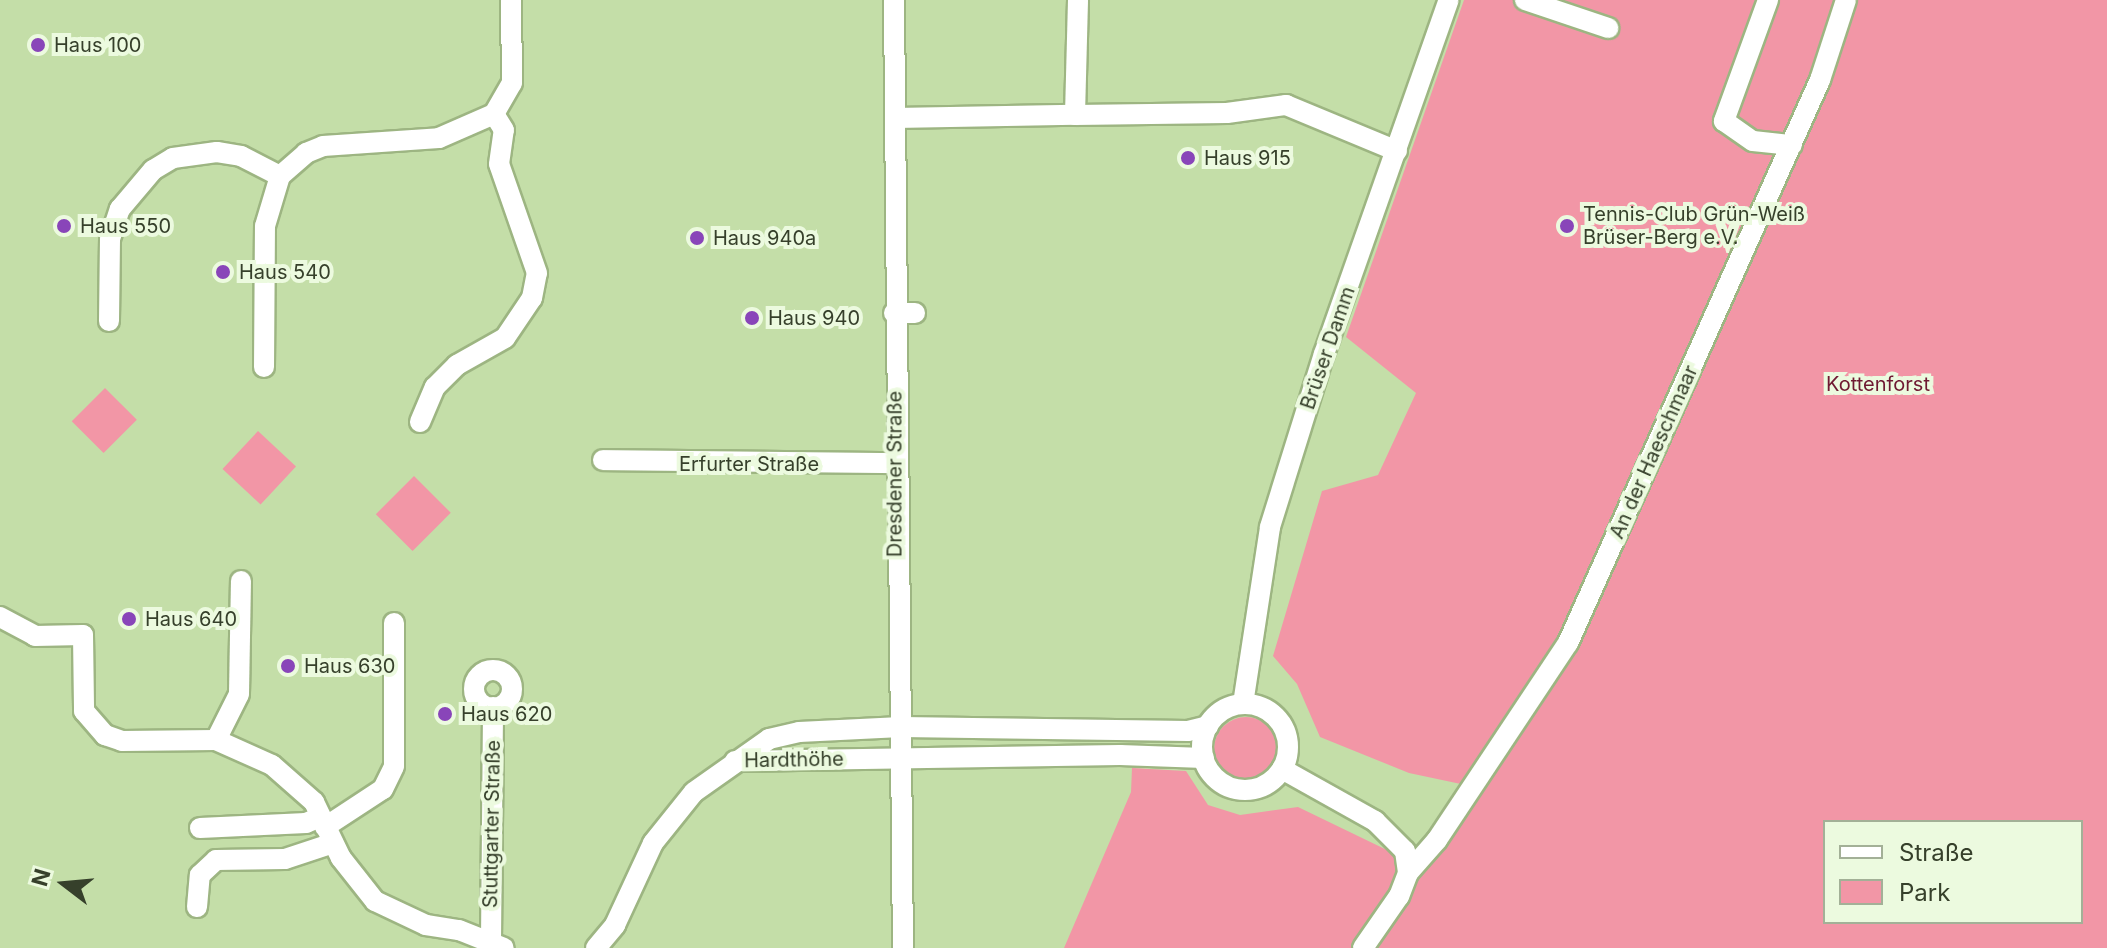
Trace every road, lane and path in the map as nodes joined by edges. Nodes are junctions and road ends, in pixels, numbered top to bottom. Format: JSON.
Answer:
{"nodes":[{"id":1,"x":511,"y":0,"type":"edge"},
{"id":2,"x":894,"y":0,"type":"edge"},
{"id":3,"x":1078,"y":0,"type":"edge"},
{"id":4,"x":1449,"y":0,"type":"edge"},
{"id":5,"x":1525,"y":0,"type":"edge"},
{"id":6,"x":1768,"y":0,"type":"edge"},
{"id":7,"x":1846,"y":0,"type":"edge"},
{"id":8,"x":1608,"y":28,"type":"dead end"},
{"id":9,"x":494,"y":114,"type":"junction"},
{"id":10,"x":1075,"y":115,"type":"junction"},
{"id":11,"x":895,"y":118,"type":"junction"},
{"id":12,"x":1792,"y":145,"type":"junction"},
{"id":13,"x":1397,"y":151,"type":"junction"},
{"id":14,"x":280,"y":176,"type":"junction"},
{"id":15,"x":894,"y":313,"type":"junction"},
{"id":16,"x":915,"y":313,"type":"dead end"},
{"id":17,"x":109,"y":321,"type":"dead end"},
{"id":18,"x":264,"y":367,"type":"dead end"},
{"id":19,"x":420,"y":422,"type":"dead end"},
{"id":20,"x":603,"y":460,"type":"dead end"},
{"id":21,"x":895,"y":463,"type":"junction"},
{"id":22,"x":241,"y":581,"type":"dead end"},
{"id":23,"x":0,"y":617,"type":"edge"},
{"id":24,"x":394,"y":623,"type":"dead end"},
{"id":25,"x":1243,"y":704,"type":"junction"},
{"id":26,"x":493,"y":707,"type":"dead end"},
{"id":27,"x":1208,"y":726,"type":"junction"},
{"id":28,"x":901,"y":727,"type":"junction"},
{"id":29,"x":1040,"y":729,"type":"junction"},
{"id":30,"x":1147,"y":731,"type":"junction"},
{"id":31,"x":216,"y":740,"type":"junction"},
{"id":32,"x":1040,"y":755,"type":"junction"},
{"id":33,"x":1147,"y":755,"type":"junction"},
{"id":34,"x":1204,"y":758,"type":"junction"},
{"id":35,"x":903,"y":759,"type":"junction"},
{"id":36,"x":731,"y":761,"type":"junction"},
{"id":37,"x":1282,"y":769,"type":"junction"},
{"id":38,"x":200,"y":828,"type":"dead end"},
{"id":39,"x":326,"y":829,"type":"junction"},
{"id":40,"x":1408,"y":873,"type":"junction"},
{"id":41,"x":197,"y":907,"type":"dead end"},
{"id":42,"x":498,"y":944,"type":"edge"},
{"id":43,"x":596,"y":948,"type":"edge"},
{"id":44,"x":903,"y":948,"type":"edge"},
{"id":45,"x":1363,"y":948,"type":"edge"}],
"edges":[{"from":1,"to":9,"type":"street"},
{"from":2,"to":11,"type":"street","name":"Dresdener Straße"},
{"from":3,"to":10,"type":"street"},
{"from":4,"to":13,"type":"street","name":"Brüser Damm"},
{"from":5,"to":8,"type":"street"},
{"from":6,"to":12,"type":"street"},
{"from":7,"to":12,"type":"street","name":"An der Haeschmaar"},
{"from":9,"to":14,"type":"street"},
{"from":9,"to":19,"type":"street"},
{"from":10,"to":11,"type":"street"},
{"from":10,"to":13,"type":"street"},
{"from":11,"to":15,"type":"street","name":"Dresdener Straße"},
{"from":12,"to":40,"type":"street","name":"An der Haeschmaar"},
{"from":13,"to":25,"type":"street","name":"Brüser Damm"},
{"from":14,"to":17,"type":"street"},
{"from":14,"to":18,"type":"street"},
{"from":15,"to":16,"type":"street"},
{"from":15,"to":21,"type":"street","name":"Dresdener Straße"},
{"from":20,"to":21,"type":"street","name":"Erfurter Straße"},
{"from":21,"to":28,"type":"street","name":"Dresdener Straße"},
{"from":22,"to":31,"type":"street"},
{"from":23,"to":31,"type":"street","name":"Stuttgarter Straße"},
{"from":24,"to":39,"type":"street"},
{"from":25,"to":27,"type":"street"},
{"from":25,"to":37,"type":"street"},
{"from":26,"to":42,"type":"street","name":"Stuttgarter Straße"},
{"from":27,"to":30,"type":"street","name":"Hardthöhe"},
{"from":27,"to":34,"type":"street"},
{"from":28,"to":29,"type":"street","name":"Hardthöhe"},
{"from":28,"to":35,"type":"street","name":"Dresdener Straße"},
{"from":28,"to":36,"type":"street","name":"Hardthöhe"},
{"from":29,"to":30,"type":"street","name":"Hardthöhe"},
{"from":29,"to":32,"type":"street"},
{"from":30,"to":33,"type":"street"},
{"from":31,"to":39,"type":"street","name":"Stuttgarter Straße"},
{"from":32,"to":33,"type":"street","name":"Hardthöhe"},
{"from":32,"to":35,"type":"street","name":"Hardthöhe"},
{"from":33,"to":34,"type":"street","name":"Hardthöhe"},
{"from":34,"to":37,"type":"street"},
{"from":35,"to":36,"type":"street","name":"Hardthöhe"},
{"from":35,"to":44,"type":"street","name":"Dresdener Straße"},
{"from":36,"to":43,"type":"street"},
{"from":37,"to":40,"type":"street"},
{"from":38,"to":39,"type":"street"},
{"from":39,"to":41,"type":"street"},
{"from":39,"to":42,"type":"street","name":"Stuttgarter Straße"},
{"from":40,"to":45,"type":"street","name":"An der Haeschmaar"}]}
